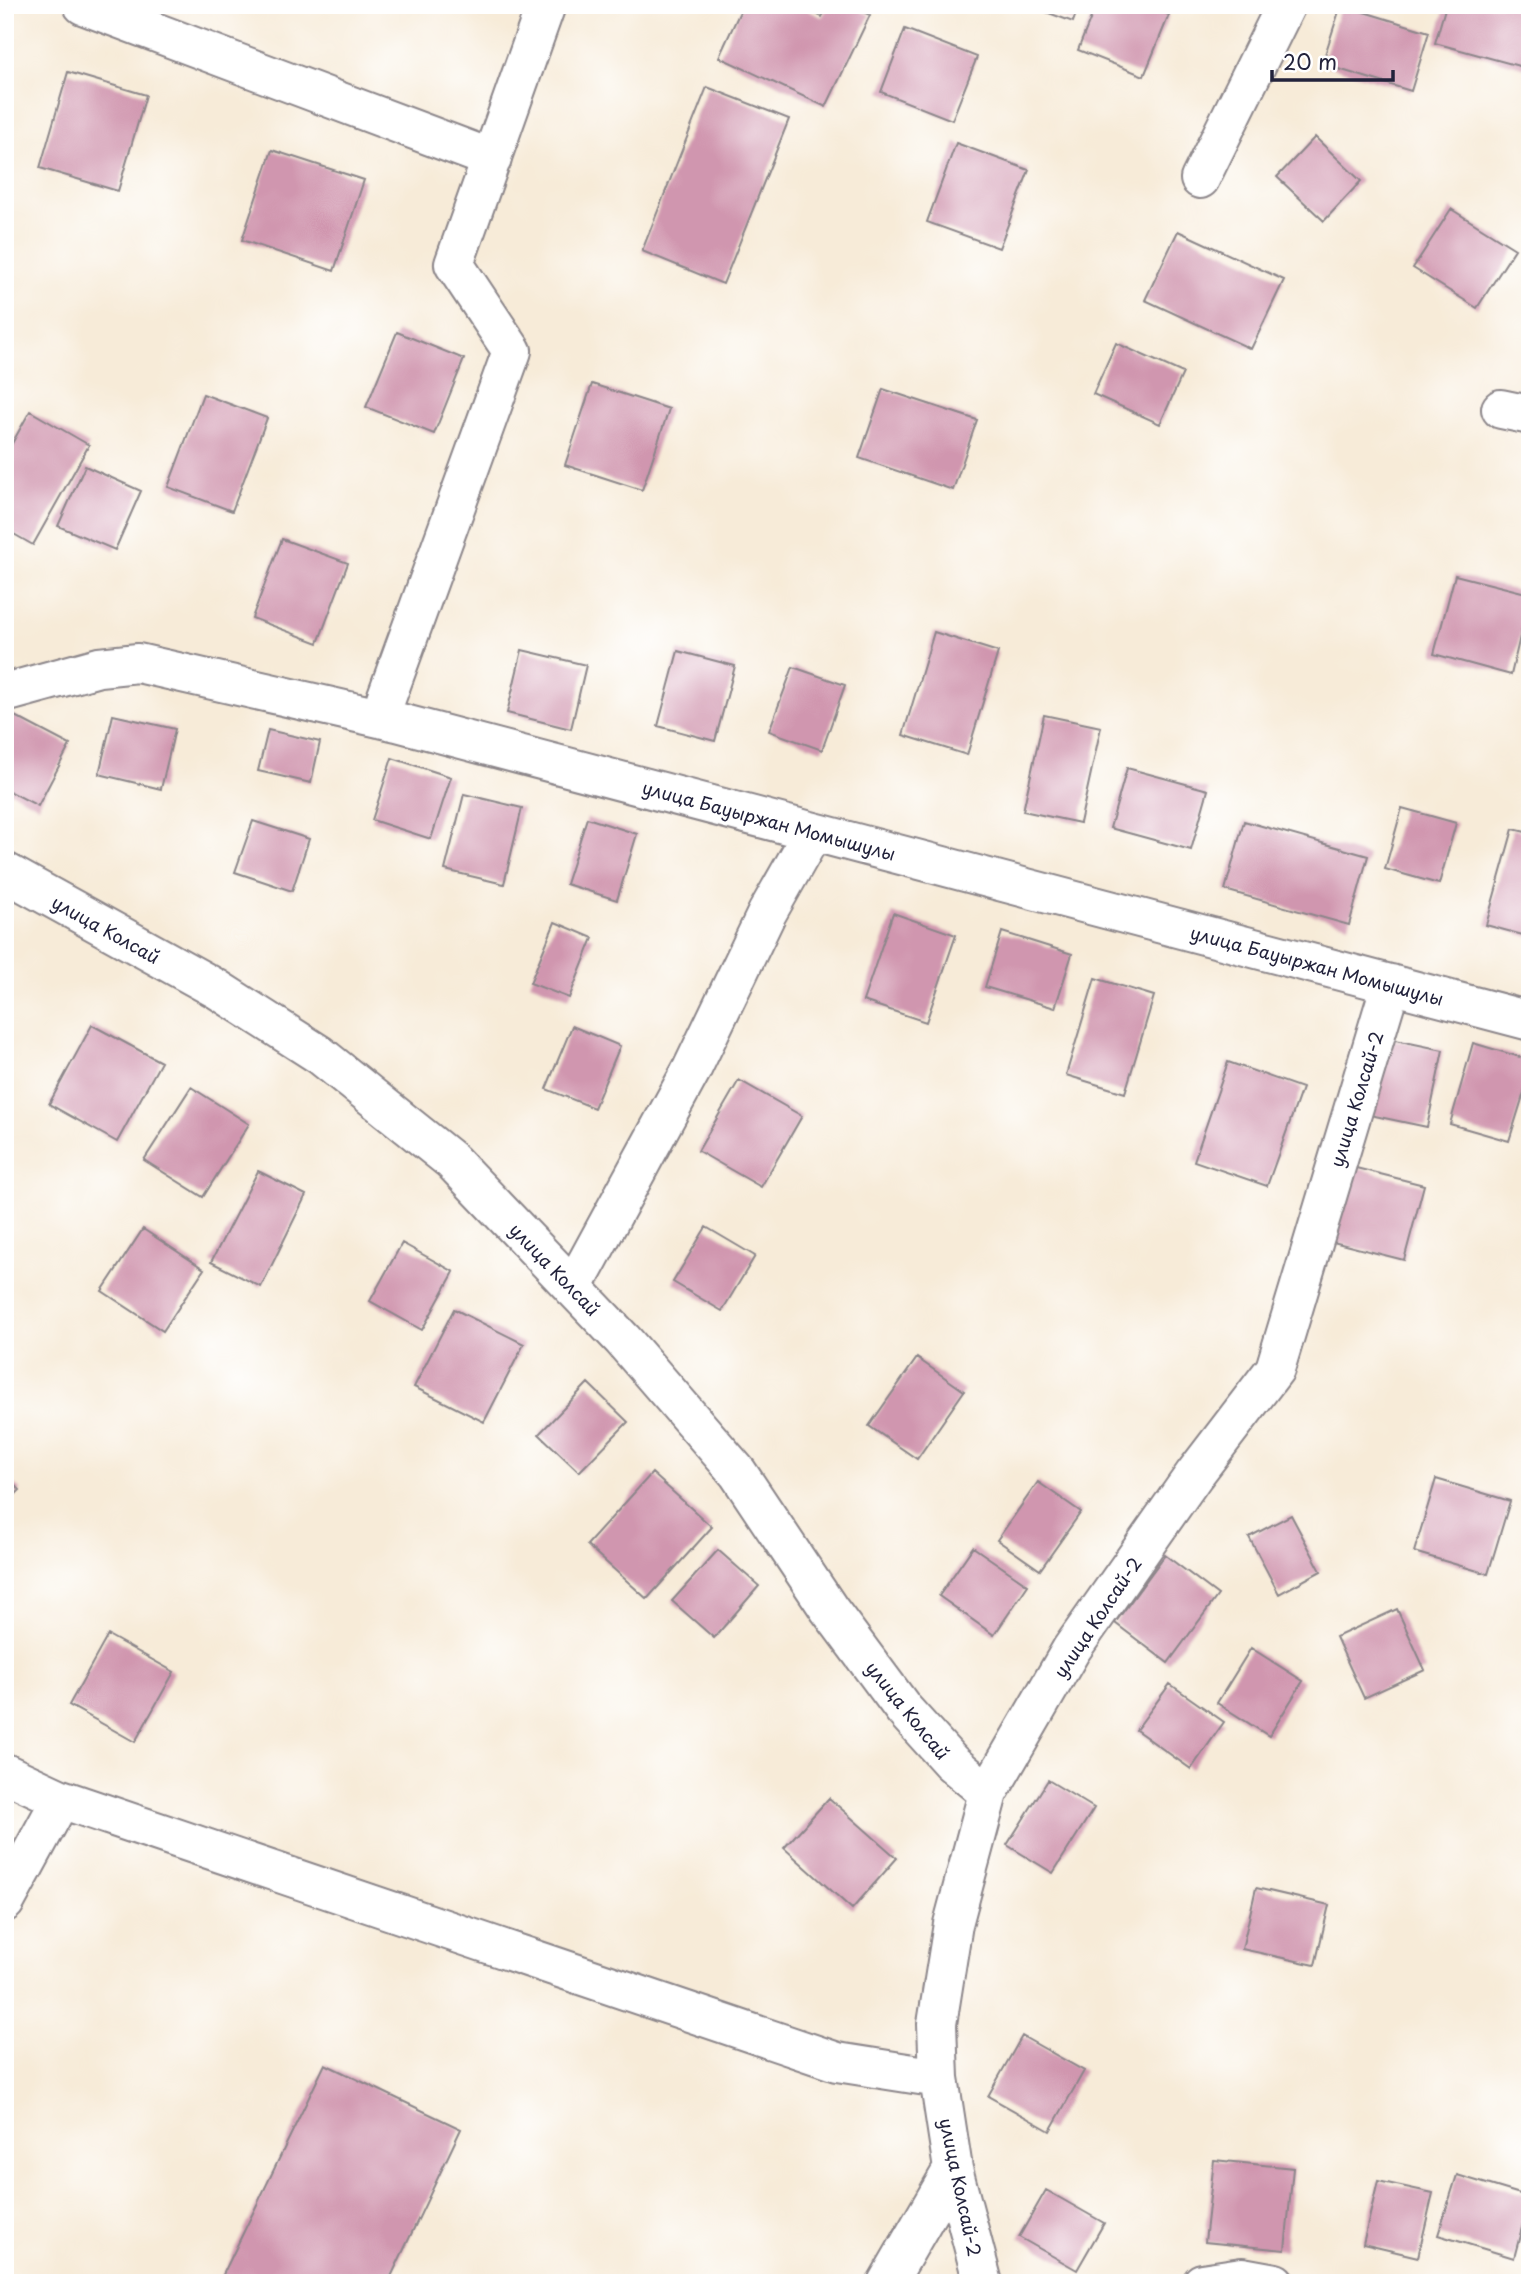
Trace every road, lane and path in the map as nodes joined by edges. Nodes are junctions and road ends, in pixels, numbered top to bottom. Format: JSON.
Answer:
{"nodes":[{"id":1,"x":83,"y":5,"type":"edge"},
{"id":2,"x":546,"y":5,"type":"edge"},
{"id":3,"x":1286,"y":5,"type":"edge"},
{"id":4,"x":492,"y":159,"type":"junction"},
{"id":5,"x":1200,"y":179,"type":"dead end"},
{"id":6,"x":5,"y":693,"type":"edge"},
{"id":7,"x":379,"y":718,"type":"junction"},
{"id":8,"x":813,"y":832,"type":"junction"},
{"id":9,"x":5,"y":872,"type":"edge"},
{"id":10,"x":1391,"y":984,"type":"junction"},
{"id":11,"x":1530,"y":1021,"type":"edge"},
{"id":12,"x":573,"y":1288,"type":"junction"},
{"id":13,"x":5,"y":1773,"type":"edge"},
{"id":14,"x":988,"y":1793,"type":"junction"},
{"id":15,"x":61,"y":1799,"type":"junction"},
{"id":16,"x":5,"y":1902,"type":"edge"},
{"id":17,"x":939,"y":2077,"type":"junction"},
{"id":18,"x":953,"y":2169,"type":"junction"},
{"id":19,"x":887,"y":2283,"type":"edge"},
{"id":20,"x":983,"y":2283,"type":"edge"},
{"id":21,"x":1202,"y":2283,"type":"edge"},
{"id":22,"x":1275,"y":2283,"type":"edge"}],
"edges":[{"from":1,"to":4,"type":"street"},
{"from":2,"to":4,"type":"street"},
{"from":3,"to":5,"type":"street"},
{"from":4,"to":7,"type":"street"},
{"from":6,"to":7,"type":"street","name":"улица Бауыржан Момышулы"},
{"from":7,"to":8,"type":"street","name":"улица Бауыржан Момышулы"},
{"from":8,"to":10,"type":"street","name":"улица Бауыржан Момышулы"},
{"from":8,"to":12,"type":"street"},
{"from":9,"to":12,"type":"street","name":"улица Колсай"},
{"from":10,"to":11,"type":"street","name":"улица Бауыржан Момышулы"},
{"from":10,"to":14,"type":"street","name":"улица Колсай-2"},
{"from":12,"to":14,"type":"street","name":"улица Колсай"},
{"from":13,"to":15,"type":"street"},
{"from":14,"to":17,"type":"street","name":"улица Колсай-2"},
{"from":15,"to":16,"type":"street"},
{"from":15,"to":17,"type":"street"},
{"from":17,"to":18,"type":"street","name":"улица Колсай-2"},
{"from":18,"to":19,"type":"street"},
{"from":18,"to":20,"type":"street","name":"улица Колсай-2"},
{"from":21,"to":22,"type":"street"}]}
